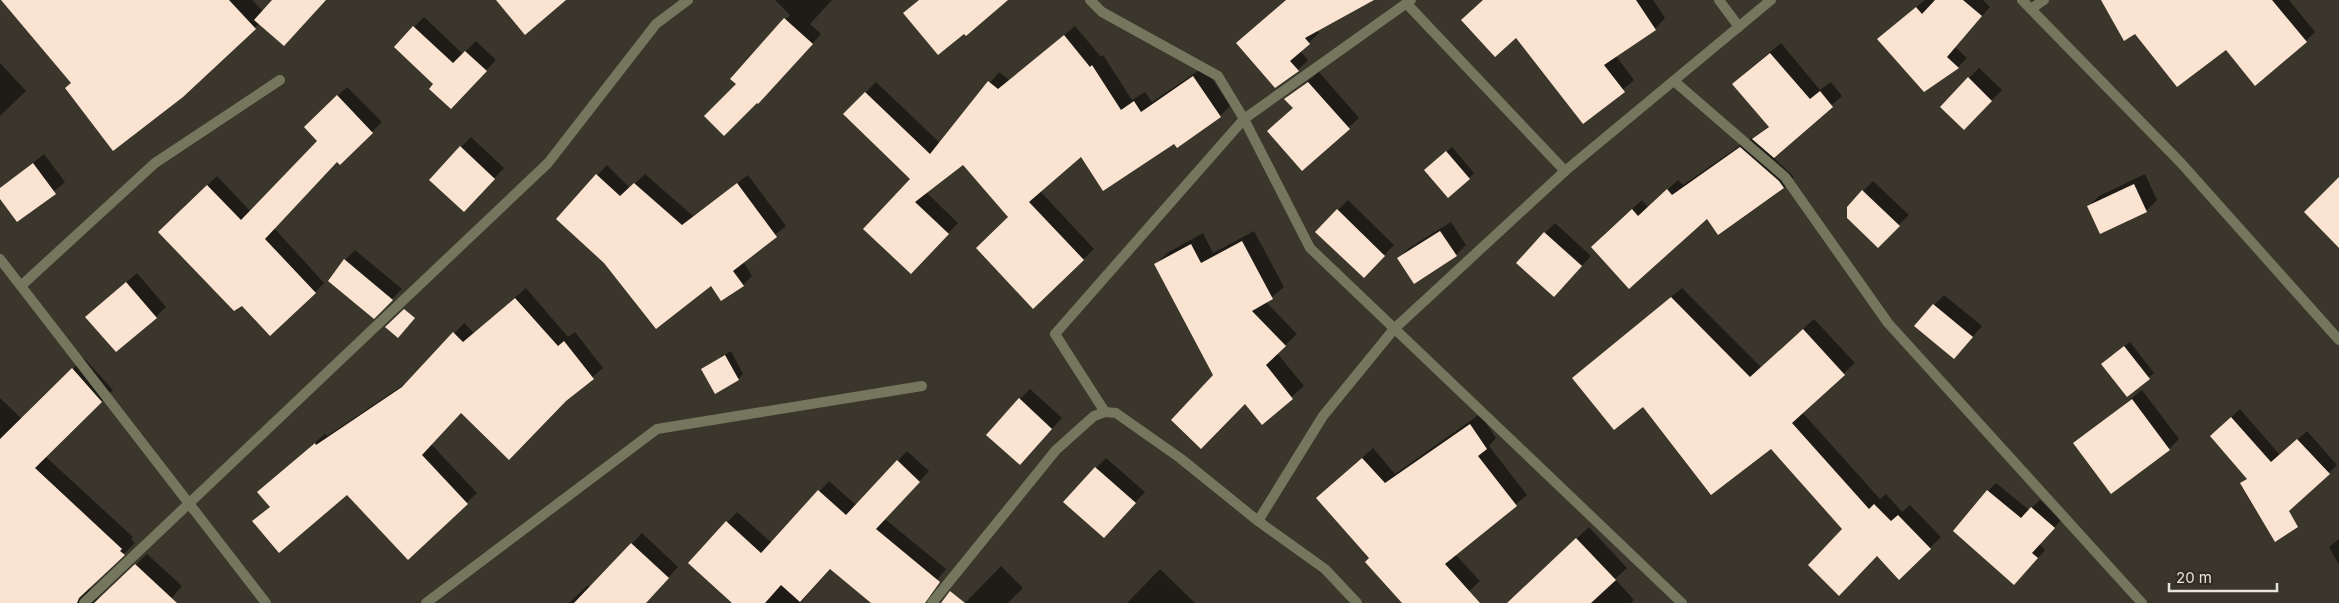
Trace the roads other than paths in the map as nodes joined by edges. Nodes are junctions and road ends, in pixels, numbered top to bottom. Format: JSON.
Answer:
{"nodes":[{"id":1,"x":688,"y":0,"type":"edge"},
{"id":2,"x":1090,"y":0,"type":"edge"},
{"id":3,"x":1719,"y":0,"type":"edge"},
{"id":4,"x":1771,"y":0,"type":"edge"},
{"id":5,"x":2022,"y":0,"type":"edge"},
{"id":6,"x":2044,"y":0,"type":"edge"},
{"id":7,"x":1409,"y":2,"type":"edge"},
{"id":8,"x":2031,"y":9,"type":"junction"},
{"id":9,"x":1739,"y":27,"type":"junction"},
{"id":10,"x":280,"y":80,"type":"dead end"},
{"id":11,"x":1674,"y":81,"type":"junction"},
{"id":12,"x":1244,"y":119,"type":"junction"},
{"id":13,"x":1566,"y":171,"type":"junction"},
{"id":14,"x":0,"y":259,"type":"edge"},
{"id":15,"x":22,"y":285,"type":"junction"},
{"id":16,"x":1394,"y":329,"type":"junction"},
{"id":17,"x":2339,"y":340,"type":"edge"},
{"id":18,"x":922,"y":386,"type":"dead end"},
{"id":19,"x":1105,"y":412,"type":"junction"},
{"id":20,"x":189,"y":504,"type":"junction"},
{"id":21,"x":1258,"y":521,"type":"junction"},
{"id":22,"x":84,"y":603,"type":"edge"},
{"id":23,"x":266,"y":603,"type":"edge"},
{"id":24,"x":426,"y":603,"type":"edge"},
{"id":25,"x":932,"y":603,"type":"edge"},
{"id":26,"x":1357,"y":603,"type":"edge"},
{"id":27,"x":1682,"y":603,"type":"edge"},
{"id":28,"x":2142,"y":603,"type":"edge"}],
"edges":[{"from":1,"to":20,"type":"street"},
{"from":2,"to":12,"type":"street"},
{"from":3,"to":9,"type":"street"},
{"from":4,"to":9,"type":"street"},
{"from":5,"to":8,"type":"street"},
{"from":6,"to":8,"type":"street"},
{"from":7,"to":12,"type":"street"},
{"from":7,"to":13,"type":"street"},
{"from":8,"to":17,"type":"street"},
{"from":9,"to":11,"type":"street"},
{"from":10,"to":15,"type":"street"},
{"from":11,"to":13,"type":"street"},
{"from":11,"to":28,"type":"street"},
{"from":12,"to":16,"type":"street"},
{"from":12,"to":19,"type":"street"},
{"from":13,"to":16,"type":"street"},
{"from":14,"to":15,"type":"street"},
{"from":15,"to":20,"type":"street"},
{"from":16,"to":21,"type":"street"},
{"from":16,"to":27,"type":"street"},
{"from":18,"to":24,"type":"street"},
{"from":19,"to":21,"type":"street"},
{"from":19,"to":25,"type":"street"},
{"from":20,"to":22,"type":"street"},
{"from":20,"to":23,"type":"street"},
{"from":21,"to":26,"type":"street"}]}
